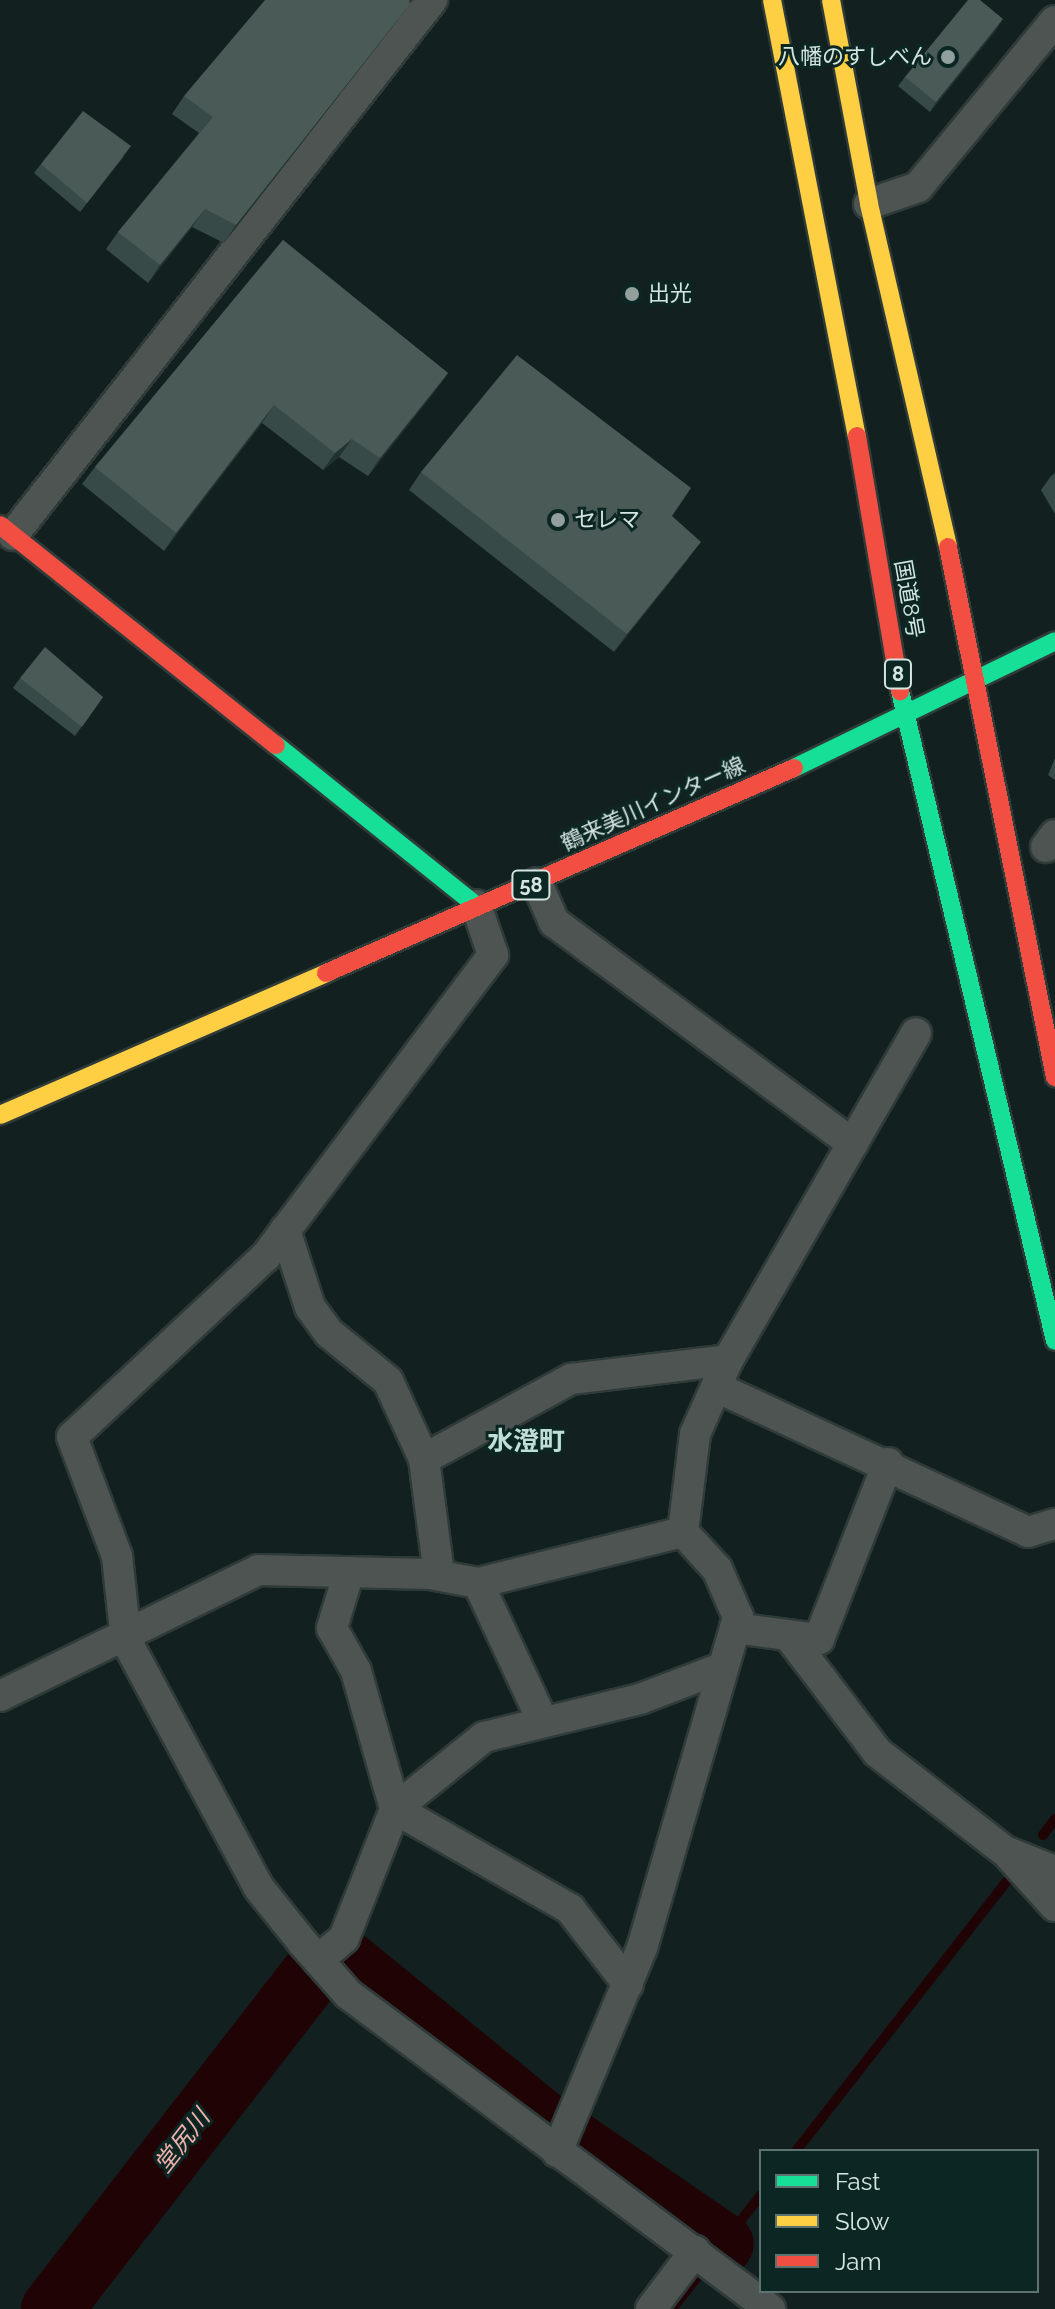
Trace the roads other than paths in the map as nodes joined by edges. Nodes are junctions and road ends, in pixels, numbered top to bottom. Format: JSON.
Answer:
{"nodes":[{"id":1,"x":432,"y":0,"type":"edge"},
{"id":2,"x":772,"y":0,"type":"edge"},
{"id":3,"x":831,"y":0,"type":"edge"},
{"id":4,"x":1055,"y":21,"type":"edge"},
{"id":5,"x":869,"y":204,"type":"junction"},
{"id":6,"x":6,"y":530,"type":"edge"},
{"id":7,"x":1055,"y":641,"type":"edge"},
{"id":8,"x":980,"y":683,"type":"junction"},
{"id":9,"x":905,"y":720,"type":"junction"},
{"id":10,"x":537,"y":883,"type":"junction"},
{"id":11,"x":476,"y":905,"type":"junction"},
{"id":12,"x":916,"y":1033,"type":"dead end"},
{"id":13,"x":1055,"y":1077,"type":"edge"},
{"id":14,"x":0,"y":1115,"type":"edge"},
{"id":15,"x":853,"y":1144,"type":"junction"},
{"id":16,"x":285,"y":1230,"type":"junction"},
{"id":17,"x":1055,"y":1341,"type":"edge"},
{"id":18,"x":722,"y":1373,"type":"junction"},
{"id":19,"x":424,"y":1459,"type":"junction"},
{"id":20,"x":888,"y":1463,"type":"junction"},
{"id":21,"x":1055,"y":1524,"type":"edge"},
{"id":22,"x":683,"y":1532,"type":"junction"},
{"id":23,"x":349,"y":1572,"type":"junction"},
{"id":24,"x":439,"y":1575,"type":"junction"},
{"id":25,"x":478,"y":1583,"type":"junction"},
{"id":26,"x":735,"y":1628,"type":"junction"},
{"id":27,"x":788,"y":1635,"type":"junction"},
{"id":28,"x":126,"y":1640,"type":"junction"},
{"id":29,"x":721,"y":1668,"type":"junction"},
{"id":30,"x":0,"y":1696,"type":"edge"},
{"id":31,"x":543,"y":1722,"type":"junction"},
{"id":32,"x":395,"y":1809,"type":"junction"},
{"id":33,"x":1006,"y":1852,"type":"junction"},
{"id":34,"x":1055,"y":1871,"type":"edge"},
{"id":35,"x":1055,"y":1906,"type":"edge"},
{"id":36,"x":318,"y":1960,"type":"junction"},
{"id":37,"x":628,"y":1984,"type":"junction"},
{"id":38,"x":557,"y":2152,"type":"junction"},
{"id":39,"x":695,"y":2251,"type":"junction"},
{"id":40,"x":651,"y":2309,"type":"edge"},
{"id":41,"x":770,"y":2309,"type":"edge"}],
"edges":[{"from":1,"to":6,"type":"street"},
{"from":2,"to":9,"type":"main road","name":"国道8号","number":"8"},
{"from":3,"to":5,"type":"main road"},
{"from":4,"to":5,"type":"street"},
{"from":5,"to":8,"type":"main road"},
{"from":6,"to":11,"type":"main road"},
{"from":7,"to":8,"type":"main road","name":"鶴来美川インター線","number":"58"},
{"from":8,"to":9,"type":"main road","name":"鶴来美川インター線","number":"58"},
{"from":8,"to":13,"type":"main road"},
{"from":9,"to":10,"type":"main road","name":"鶴来美川インター線","number":"58"},
{"from":9,"to":17,"type":"main road","name":"国道8号","number":"8"},
{"from":10,"to":11,"type":"main road","name":"鶴来美川インター線","number":"58"},
{"from":10,"to":15,"type":"street"},
{"from":11,"to":14,"type":"main road","name":"鶴来美川インター線","number":"58"},
{"from":11,"to":16,"type":"street"},
{"from":12,"to":15,"type":"street"},
{"from":15,"to":18,"type":"street"},
{"from":16,"to":19,"type":"street"},
{"from":16,"to":28,"type":"street"},
{"from":18,"to":19,"type":"street"},
{"from":18,"to":20,"type":"street"},
{"from":18,"to":22,"type":"street"},
{"from":19,"to":24,"type":"street"},
{"from":20,"to":21,"type":"street"},
{"from":20,"to":27,"type":"street"},
{"from":22,"to":25,"type":"street"},
{"from":22,"to":26,"type":"street"},
{"from":23,"to":24,"type":"street"},
{"from":23,"to":28,"type":"street"},
{"from":23,"to":32,"type":"street"},
{"from":24,"to":25,"type":"street"},
{"from":25,"to":31,"type":"street"},
{"from":26,"to":27,"type":"street"},
{"from":26,"to":29,"type":"street"},
{"from":27,"to":33,"type":"street"},
{"from":28,"to":30,"type":"street"},
{"from":28,"to":36,"type":"street"},
{"from":29,"to":31,"type":"street"},
{"from":29,"to":37,"type":"street"},
{"from":31,"to":32,"type":"street"},
{"from":32,"to":36,"type":"street"},
{"from":32,"to":37,"type":"street"},
{"from":33,"to":34,"type":"street"},
{"from":33,"to":35,"type":"street"},
{"from":36,"to":38,"type":"street"},
{"from":37,"to":38,"type":"street"},
{"from":38,"to":39,"type":"street"},
{"from":39,"to":40,"type":"street"},
{"from":39,"to":41,"type":"street"}]}
